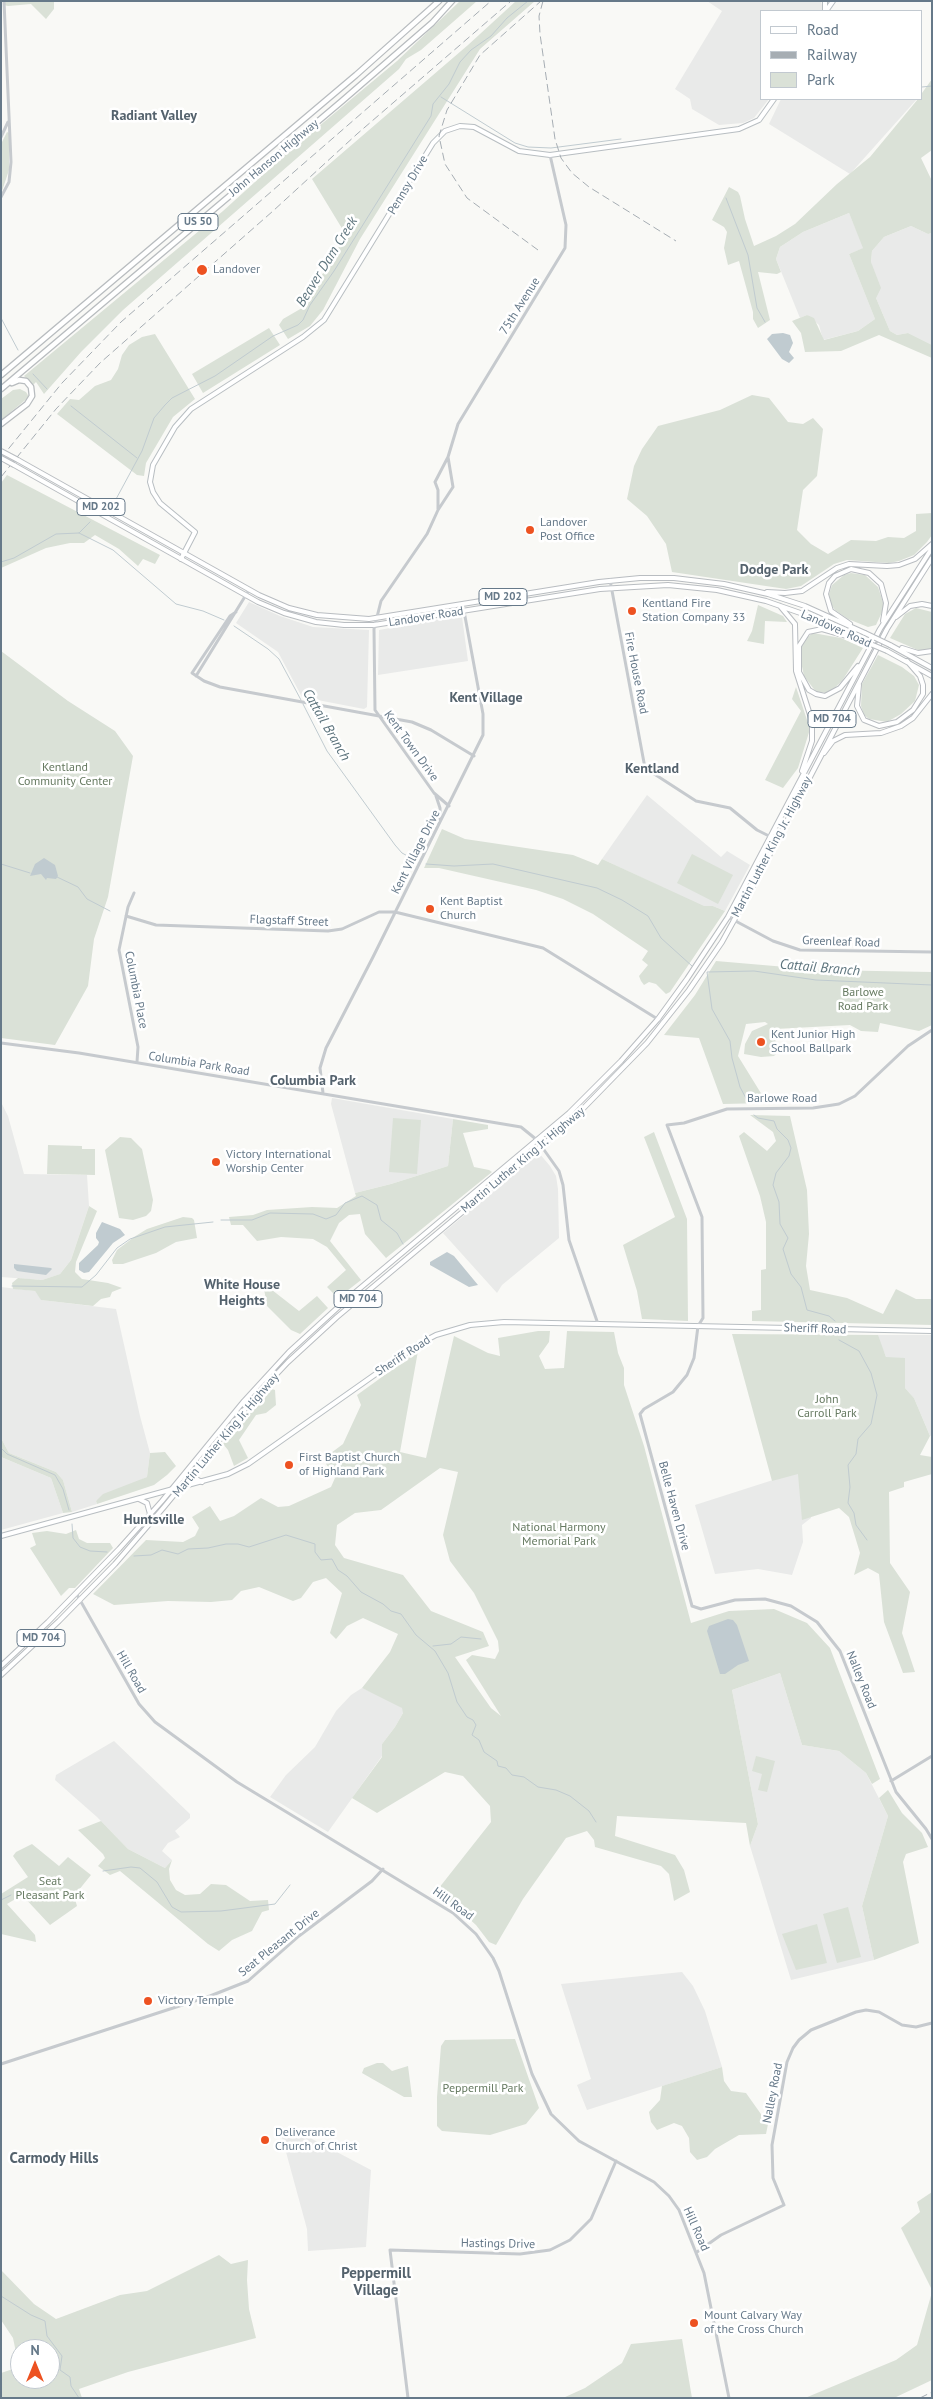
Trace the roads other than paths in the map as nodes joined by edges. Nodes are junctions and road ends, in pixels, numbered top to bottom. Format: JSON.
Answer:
{"nodes":[{"id":1,"x":4,"y":1,"type":"edge"},
{"id":2,"x":439,"y":1,"type":"edge"},
{"id":3,"x":452,"y":1,"type":"edge"},
{"id":4,"x":773,"y":100,"type":"edge"},
{"id":5,"x":9,"y":122,"type":"junction"},
{"id":6,"x":1,"y":137,"type":"edge"},
{"id":7,"x":550,"y":155,"type":"junction"},
{"id":8,"x":1,"y":197,"type":"edge"},
{"id":9,"x":33,"y":348,"type":"junction"},
{"id":10,"x":1,"y":370,"type":"edge"},
{"id":11,"x":1,"y":375,"type":"edge"},
{"id":12,"x":1,"y":391,"type":"edge"},
{"id":13,"x":1,"y":424,"type":"edge"},
{"id":14,"x":1,"y":451,"type":"edge"},
{"id":15,"x":448,"y":457,"type":"junction"},
{"id":16,"x":1,"y":458,"type":"edge"},
{"id":17,"x":440,"y":475,"type":"junction"},
{"id":18,"x":450,"y":476,"type":"junction"},
{"id":19,"x":438,"y":490,"type":"junction"},
{"id":20,"x":450,"y":491,"type":"junction"},
{"id":21,"x":438,"y":510,"type":"junction"},
{"id":22,"x":932,"y":544,"type":"edge"},
{"id":23,"x":932,"y":548,"type":"edge"},
{"id":24,"x":184,"y":552,"type":"junction"},
{"id":25,"x":932,"y":558,"type":"edge"},
{"id":26,"x":180,"y":559,"type":"junction"},
{"id":27,"x":687,"y":579,"type":"junction"},
{"id":28,"x":610,"y":580,"type":"junction"},
{"id":29,"x":686,"y":586,"type":"junction"},
{"id":30,"x":611,"y":587,"type":"junction"},
{"id":31,"x":250,"y":589,"type":"junction"},
{"id":32,"x":754,"y":590,"type":"junction"},
{"id":33,"x":246,"y":596,"type":"junction"},
{"id":34,"x":778,"y":605,"type":"junction"},
{"id":35,"x":932,"y":606,"type":"edge"},
{"id":36,"x":464,"y":611,"type":"junction"},
{"id":37,"x":376,"y":618,"type":"junction"},
{"id":38,"x":374,"y":625,"type":"junction"},
{"id":39,"x":880,"y":628,"type":"junction"},
{"id":40,"x":887,"y":628,"type":"junction"},
{"id":41,"x":223,"y":630,"type":"junction"},
{"id":42,"x":865,"y":633,"type":"junction"},
{"id":43,"x":861,"y":640,"type":"junction"},
{"id":44,"x":890,"y":645,"type":"junction"},
{"id":45,"x":932,"y":651,"type":"edge"},
{"id":46,"x":868,"y":652,"type":"junction"},
{"id":47,"x":907,"y":661,"type":"junction"},
{"id":48,"x":932,"y":668,"type":"edge"},
{"id":49,"x":863,"y":673,"type":"junction"},
{"id":50,"x":196,"y":676,"type":"junction"},
{"id":51,"x":932,"y":676,"type":"edge"},
{"id":52,"x":932,"y":694,"type":"edge"},
{"id":53,"x":377,"y":715,"type":"junction"},
{"id":54,"x":396,"y":718,"type":"junction"},
{"id":55,"x":386,"y":728,"type":"junction"},
{"id":56,"x":474,"y":756,"type":"junction"},
{"id":57,"x":808,"y":778,"type":"junction"},
{"id":58,"x":797,"y":786,"type":"junction"},
{"id":59,"x":434,"y":793,"type":"junction"},
{"id":60,"x":449,"y":806,"type":"junction"},
{"id":61,"x":439,"y":826,"type":"junction"},
{"id":62,"x":770,"y":837,"type":"junction"},
{"id":63,"x":777,"y":840,"type":"junction"},
{"id":64,"x":134,"y":893,"type":"dead end"},
{"id":65,"x":395,"y":912,"type":"junction"},
{"id":66,"x":126,"y":916,"type":"junction"},
{"id":67,"x":728,"y":916,"type":"junction"},
{"id":68,"x":734,"y":920,"type":"junction"},
{"id":69,"x":932,"y":952,"type":"edge"},
{"id":70,"x":658,"y":1019,"type":"junction"},
{"id":71,"x":664,"y":1023,"type":"junction"},
{"id":72,"x":932,"y":1030,"type":"edge"},
{"id":73,"x":1,"y":1043,"type":"edge"},
{"id":74,"x":136,"y":1062,"type":"junction"},
{"id":75,"x":323,"y":1093,"type":"junction"},
{"id":76,"x":537,"y":1140,"type":"junction"},
{"id":77,"x":542,"y":1146,"type":"junction"},
{"id":78,"x":598,"y":1325,"type":"junction"},
{"id":79,"x":698,"y":1326,"type":"junction"},
{"id":80,"x":932,"y":1331,"type":"edge"},
{"id":81,"x":194,"y":1471,"type":"junction"},
{"id":82,"x":202,"y":1482,"type":"junction"},
{"id":83,"x":180,"y":1488,"type":"junction"},
{"id":84,"x":170,"y":1491,"type":"junction"},
{"id":85,"x":139,"y":1499,"type":"junction"},
{"id":86,"x":150,"y":1514,"type":"junction"},
{"id":87,"x":1,"y":1536,"type":"edge"},
{"id":88,"x":76,"y":1593,"type":"junction"},
{"id":89,"x":80,"y":1600,"type":"junction"},
{"id":90,"x":691,"y":1604,"type":"joint"},
{"id":91,"x":1,"y":1666,"type":"edge"},
{"id":92,"x":1,"y":1676,"type":"edge"},
{"id":93,"x":932,"y":1756,"type":"edge"},
{"id":94,"x":891,"y":1781,"type":"junction"},
{"id":95,"x":932,"y":1839,"type":"edge"},
{"id":96,"x":383,"y":1869,"type":"junction"},
{"id":97,"x":932,"y":2023,"type":"edge"},
{"id":98,"x":1,"y":2064,"type":"edge"},
{"id":99,"x":616,"y":2161,"type":"junction"},
{"id":100,"x":697,"y":2252,"type":"junction"},
{"id":101,"x":408,"y":2398,"type":"edge"},
{"id":102,"x":729,"y":2398,"type":"edge"}],
"edges":[{"from":1,"to":5,"type":"street"},
{"from":2,"to":9,"type":"highway","name":"John Hanson Highway","number":"US 50"},
{"from":3,"to":12,"type":"highway","name":"John Hanson Highway","number":"US 50"},
{"from":4,"to":7,"type":"main road","name":"Pennsy Drive"},
{"from":5,"to":6,"type":"street"},
{"from":5,"to":8,"type":"street"},
{"from":7,"to":15,"type":"street","name":"75th Avenue"},
{"from":7,"to":24,"type":"main road","name":"Pennsy Drive"},
{"from":9,"to":10,"type":"highway"},
{"from":9,"to":11,"type":"highway","name":"John Hanson Highway","number":"US 50"},
{"from":12,"to":13,"type":"highway"},
{"from":14,"to":24,"type":"main road","name":"Landover Road","number":"MD 202","bridge":true},
{"from":15,"to":17,"type":"street","name":"75th Avenue"},
{"from":15,"to":18,"type":"street","name":"75th Avenue"},
{"from":16,"to":26,"type":"main road","name":"Landover Road","number":"MD 202","bridge":true},
{"from":17,"to":18,"type":"street"},
{"from":17,"to":19,"type":"street"},
{"from":18,"to":20,"type":"street"},
{"from":19,"to":20,"type":"street"},
{"from":19,"to":21,"type":"street"},
{"from":20,"to":21,"type":"street"},
{"from":21,"to":37,"type":"street"},
{"from":22,"to":32,"type":"main road"},
{"from":23,"to":39,"type":"main road","name":"Martin Luther King Jr. Highway","number":"MD 704"},
{"from":24,"to":26,"type":"main road"},
{"from":24,"to":31,"type":"main road","name":"Landover Road","number":"MD 202"},
{"from":25,"to":40,"type":"main road","name":"Martin Luther King Jr. Highway","number":"MD 704"},
{"from":26,"to":33,"type":"main road","name":"Landover Road","number":"MD 202"},
{"from":27,"to":28,"type":"main road","name":"Landover Road","number":"MD 202"},
{"from":27,"to":29,"type":"main road"},
{"from":27,"to":32,"type":"main road","name":"Landover Road","number":"MD 202"},
{"from":28,"to":30,"type":"street","name":"Fire House Road"},
{"from":28,"to":37,"type":"main road","name":"Landover Road","number":"MD 202"},
{"from":29,"to":30,"type":"main road","name":"Landover Road","number":"MD 202"},
{"from":29,"to":34,"type":"main road","name":"Landover Road","number":"MD 202"},
{"from":30,"to":36,"type":"main road","name":"Landover Road","number":"MD 202"},
{"from":30,"to":62,"type":"street","name":"Fire House Road"},
{"from":31,"to":33,"type":"street"},
{"from":31,"to":37,"type":"main road","name":"Landover Road","number":"MD 202"},
{"from":32,"to":42,"type":"main road","name":"Landover Road","number":"MD 202"},
{"from":33,"to":38,"type":"main road","name":"Landover Road","number":"MD 202"},
{"from":33,"to":41,"type":"street"},
{"from":34,"to":43,"type":"main road","name":"Landover Road","number":"MD 202"},
{"from":34,"to":58,"type":"main road"},
{"from":35,"to":40,"type":"main road"},
{"from":36,"to":38,"type":"main road","name":"Landover Road","number":"MD 202"},
{"from":36,"to":56,"type":"street","name":"Kent Village Drive"},
{"from":37,"to":38,"type":"street","name":"Kent Town Drive"},
{"from":38,"to":53,"type":"street","name":"Kent Town Drive"},
{"from":39,"to":42,"type":"main road"},
{"from":39,"to":46,"type":"main road","name":"Martin Luther King Jr. Highway","number":"MD 704"},
{"from":40,"to":49,"type":"main road","name":"Martin Luther King Jr. Highway","number":"MD 704"},
{"from":41,"to":50,"type":"street"},
{"from":41,"to":50,"type":"street"},
{"from":42,"to":44,"type":"main road","name":"Landover Road","number":"MD 202","bridge":true},
{"from":43,"to":46,"type":"main road"},
{"from":43,"to":47,"type":"main road","name":"Landover Road","number":"MD 202","bridge":true},
{"from":44,"to":45,"type":"main road"},
{"from":44,"to":48,"type":"main road","name":"Landover Road","number":"MD 202"},
{"from":46,"to":58,"type":"main road","name":"Martin Luther King Jr. Highway","number":"MD 704"},
{"from":47,"to":49,"type":"main road"},
{"from":47,"to":51,"type":"main road","name":"Landover Road","number":"MD 202"},
{"from":49,"to":57,"type":"main road","name":"Martin Luther King Jr. Highway","number":"MD 704"},
{"from":50,"to":53,"type":"street"},
{"from":52,"to":57,"type":"main road"},
{"from":53,"to":54,"type":"street"},
{"from":53,"to":55,"type":"street","name":"Kent Town Drive"},
{"from":54,"to":55,"type":"street"},
{"from":54,"to":56,"type":"street"},
{"from":55,"to":59,"type":"street","name":"Kent Town Drive"},
{"from":56,"to":60,"type":"street","name":"Kent Village Drive"},
{"from":57,"to":63,"type":"main road","name":"Martin Luther King Jr. Highway","number":"MD 704"},
{"from":58,"to":62,"type":"main road","name":"Martin Luther King Jr. Highway","number":"MD 704"},
{"from":59,"to":60,"type":"street","name":"Kent Town Drive"},
{"from":59,"to":61,"type":"street"},
{"from":60,"to":61,"type":"street","name":"Kent Village Drive"},
{"from":61,"to":65,"type":"street","name":"Kent Village Drive"},
{"from":62,"to":63,"type":"street"},
{"from":62,"to":67,"type":"main road","name":"Martin Luther King Jr. Highway","number":"MD 704"},
{"from":63,"to":68,"type":"main road","name":"Martin Luther King Jr. Highway","number":"MD 704"},
{"from":64,"to":66,"type":"street","name":"Columbia Place"},
{"from":65,"to":66,"type":"street","name":"Flagstaff Street"},
{"from":65,"to":70,"type":"street","name":"Flagstaff Street"},
{"from":65,"to":75,"type":"street","name":"Kent Village Drive"},
{"from":66,"to":74,"type":"street","name":"Columbia Place"},
{"from":67,"to":68,"type":"street","name":"Greenleaf Road"},
{"from":67,"to":70,"type":"main road","name":"Martin Luther King Jr. Highway","number":"MD 704"},
{"from":68,"to":69,"type":"street","name":"Greenleaf Road"},
{"from":68,"to":71,"type":"main road","name":"Martin Luther King Jr. Highway","number":"MD 704"},
{"from":70,"to":71,"type":"street","name":"Flagstaff Street"},
{"from":70,"to":76,"type":"main road","name":"Martin Luther King Jr. Highway","number":"MD 704"},
{"from":71,"to":77,"type":"main road","name":"Martin Luther King Jr. Highway","number":"MD 704"},
{"from":72,"to":79,"type":"street","name":"Barlowe Road"},
{"from":73,"to":74,"type":"street","name":"Columbia Park Road"},
{"from":74,"to":75,"type":"street","name":"Columbia Park Road"},
{"from":75,"to":76,"type":"street","name":"Columbia Park Road"},
{"from":76,"to":77,"type":"street"},
{"from":76,"to":84,"type":"main road","name":"Martin Luther King Jr. Highway","number":"MD 704"},
{"from":77,"to":78,"type":"street"},
{"from":77,"to":81,"type":"main road","name":"Martin Luther King Jr. Highway","number":"MD 704"},
{"from":78,"to":79,"type":"main road","name":"Sheriff Road"},
{"from":78,"to":82,"type":"main road","name":"Sheriff Road"},
{"from":79,"to":80,"type":"main road","name":"Sheriff Road"},
{"from":79,"to":90,"type":"street","name":"Belle Haven Drive"},
{"from":81,"to":82,"type":"main road"},
{"from":81,"to":83,"type":"main road","name":"Martin Luther King Jr. Highway","number":"MD 704"},
{"from":82,"to":83,"type":"main road","name":"Sheriff Road"},
{"from":83,"to":84,"type":"main road","name":"Sheriff Road"},
{"from":83,"to":89,"type":"main road","name":"Martin Luther King Jr. Highway","number":"MD 704"},
{"from":84,"to":85,"type":"main road","name":"Sheriff Road"},
{"from":84,"to":86,"type":"main road","name":"Martin Luther King Jr. Highway","number":"MD 704"},
{"from":85,"to":86,"type":"main road"},
{"from":85,"to":87,"type":"main road","name":"Sheriff Road"},
{"from":86,"to":88,"type":"main road","name":"Martin Luther King Jr. Highway","number":"MD 704"},
{"from":88,"to":89,"type":"street","name":"Hill Road"},
{"from":88,"to":91,"type":"main road","name":"Martin Luther King Jr. Highway","number":"MD 704"},
{"from":89,"to":92,"type":"main road","name":"Martin Luther King Jr. Highway","number":"MD 704"},
{"from":89,"to":96,"type":"street","name":"Hill Road"},
{"from":90,"to":94,"type":"street","name":"Nalley Road"},
{"from":93,"to":94,"type":"street"},
{"from":94,"to":95,"type":"street","name":"Nalley Road"},
{"from":96,"to":98,"type":"street","name":"Seat Pleasant Drive"},
{"from":96,"to":99,"type":"street","name":"Hill Road"},
{"from":97,"to":100,"type":"street","name":"Nalley Road"},
{"from":99,"to":100,"type":"street","name":"Hill Road"},
{"from":99,"to":101,"type":"street","name":"Hastings Drive"},
{"from":100,"to":102,"type":"street","name":"Hill Road"}]}
